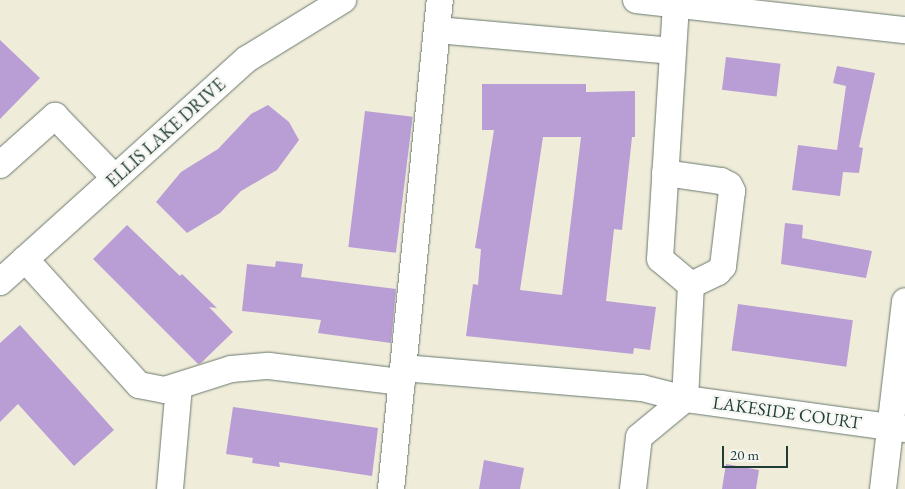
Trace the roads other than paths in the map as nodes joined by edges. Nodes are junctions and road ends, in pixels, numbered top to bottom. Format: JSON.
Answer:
{"nodes":[{"id":1,"x":343,"y":0,"type":"edge"},
{"id":2,"x":440,"y":0,"type":"edge"},
{"id":3,"x":636,"y":0,"type":"edge"},
{"id":4,"x":676,"y":4,"type":"junction"},
{"id":5,"x":437,"y":30,"type":"junction"},
{"id":6,"x":905,"y":30,"type":"edge"},
{"id":7,"x":673,"y":51,"type":"junction"},
{"id":8,"x":0,"y":165,"type":"edge"},
{"id":9,"x":665,"y":172,"type":"junction"},
{"id":10,"x":115,"y":178,"type":"junction"},
{"id":11,"x":25,"y":259,"type":"junction"},
{"id":12,"x":0,"y":282,"type":"edge"},
{"id":13,"x":691,"y":285,"type":"junction"},
{"id":14,"x":905,"y":301,"type":"edge"},
{"id":15,"x":403,"y":375,"type":"junction"},
{"id":16,"x":179,"y":386,"type":"junction"},
{"id":17,"x":684,"y":399,"type":"junction"},
{"id":18,"x":898,"y":429,"type":"edge"},
{"id":19,"x":170,"y":489,"type":"edge"},
{"id":20,"x":391,"y":489,"type":"edge"},
{"id":21,"x":633,"y":489,"type":"edge"},
{"id":22,"x":883,"y":489,"type":"edge"}],
"edges":[{"from":1,"to":10,"type":"street","name":"ELLIS LAKE DRIVE"},
{"from":2,"to":5,"type":"street"},
{"from":3,"to":4,"type":"street"},
{"from":4,"to":6,"type":"street"},
{"from":4,"to":7,"type":"street"},
{"from":5,"to":7,"type":"street"},
{"from":5,"to":15,"type":"street"},
{"from":7,"to":9,"type":"street"},
{"from":8,"to":10,"type":"street"},
{"from":9,"to":13,"type":"street"},
{"from":9,"to":13,"type":"street"},
{"from":10,"to":11,"type":"street","name":"ELLIS LAKE DRIVE"},
{"from":11,"to":12,"type":"street","name":"ELLIS LAKE DRIVE"},
{"from":11,"to":16,"type":"street","name":"LAKESIDE COURT"},
{"from":13,"to":17,"type":"street"},
{"from":14,"to":18,"type":"street"},
{"from":15,"to":16,"type":"street","name":"LAKESIDE COURT"},
{"from":15,"to":17,"type":"street","name":"LAKESIDE COURT"},
{"from":15,"to":20,"type":"street"},
{"from":16,"to":19,"type":"street"},
{"from":17,"to":18,"type":"street","name":"LAKESIDE COURT"},
{"from":17,"to":21,"type":"street"},
{"from":18,"to":22,"type":"street"}]}
